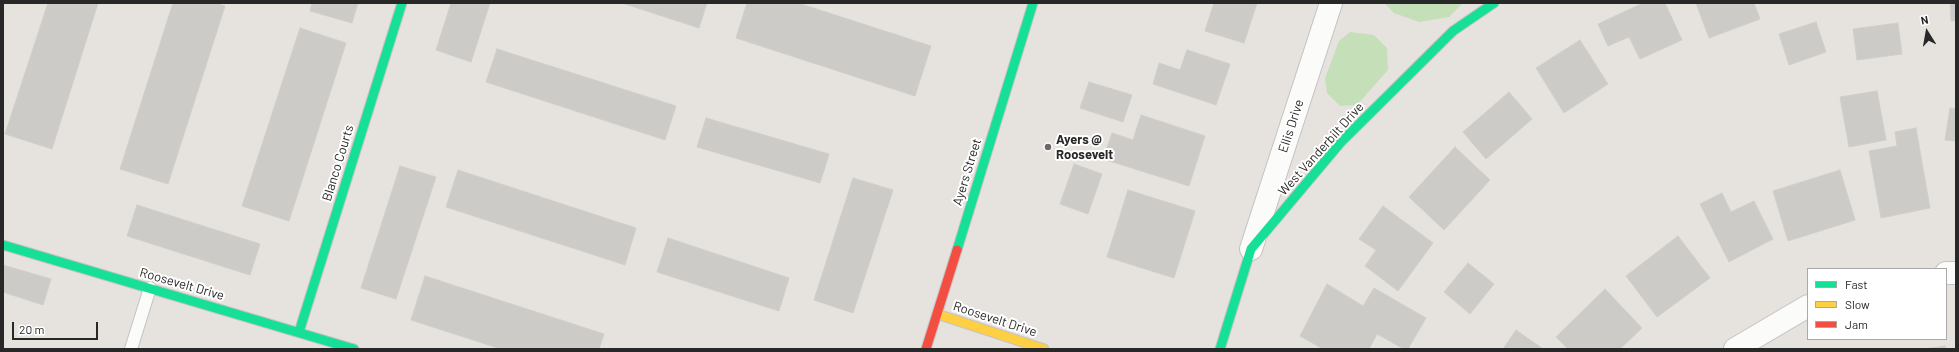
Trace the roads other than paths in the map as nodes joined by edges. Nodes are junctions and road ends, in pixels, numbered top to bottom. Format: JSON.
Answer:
{"nodes":[{"id":1,"x":402,"y":3,"type":"edge"},
{"id":2,"x":1033,"y":3,"type":"edge"},
{"id":3,"x":1331,"y":3,"type":"edge"},
{"id":4,"x":1494,"y":3,"type":"edge"},
{"id":5,"x":3,"y":245,"type":"edge"},
{"id":6,"x":1251,"y":249,"type":"junction"},
{"id":7,"x":150,"y":288,"type":"junction"},
{"id":8,"x":1807,"y":307,"type":"edge"},
{"id":9,"x":937,"y":314,"type":"junction"},
{"id":10,"x":299,"y":332,"type":"junction"},
{"id":11,"x":131,"y":349,"type":"edge"},
{"id":12,"x":354,"y":349,"type":"edge"},
{"id":13,"x":926,"y":349,"type":"edge"},
{"id":14,"x":1044,"y":349,"type":"edge"},
{"id":15,"x":1220,"y":349,"type":"edge"},
{"id":16,"x":1736,"y":349,"type":"edge"}],
"edges":[{"from":1,"to":10,"type":"street","name":"Blanco Courts"},
{"from":2,"to":9,"type":"street","name":"Ayers Street"},
{"from":3,"to":6,"type":"street","name":"Ellis Drive"},
{"from":4,"to":6,"type":"street","name":"West Vanderbilt Drive"},
{"from":5,"to":7,"type":"street","name":"Roosevelt Drive"},
{"from":6,"to":15,"type":"street","name":"West Vanderbilt Drive"},
{"from":7,"to":10,"type":"street","name":"Roosevelt Drive"},
{"from":7,"to":11,"type":"lane"},
{"from":8,"to":16,"type":"street"},
{"from":9,"to":13,"type":"street","name":"Ayers Street"},
{"from":9,"to":14,"type":"street","name":"Roosevelt Drive"},
{"from":10,"to":12,"type":"street","name":"Roosevelt Drive"}]}
